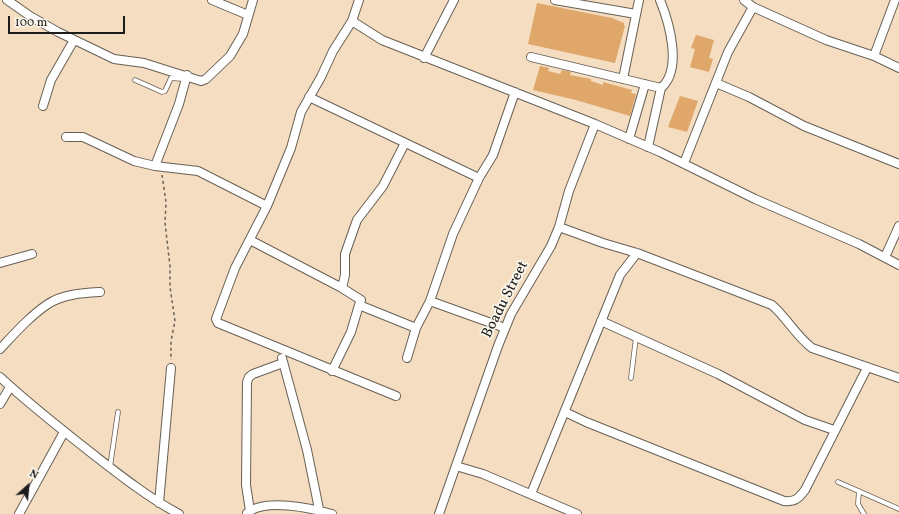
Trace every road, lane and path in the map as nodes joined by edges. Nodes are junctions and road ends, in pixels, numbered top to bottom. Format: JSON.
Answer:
{"nodes":[{"id":1,"x":8,"y":0,"type":"edge"},
{"id":2,"x":212,"y":0,"type":"edge"},
{"id":3,"x":252,"y":0,"type":"edge"},
{"id":4,"x":359,"y":0,"type":"edge"},
{"id":5,"x":454,"y":0,"type":"edge"},
{"id":6,"x":555,"y":0,"type":"edge"},
{"id":7,"x":639,"y":0,"type":"edge"},
{"id":8,"x":660,"y":0,"type":"edge"},
{"id":9,"x":744,"y":0,"type":"edge"},
{"id":10,"x":895,"y":0,"type":"edge"},
{"id":11,"x":753,"y":7,"type":"junction"},
{"id":12,"x":636,"y":14,"type":"junction"},
{"id":13,"x":248,"y":15,"type":"junction"},
{"id":14,"x":352,"y":21,"type":"junction"},
{"id":15,"x":74,"y":40,"type":"junction"},
{"id":16,"x":874,"y":56,"type":"junction"},
{"id":17,"x":531,"y":57,"type":"dead end"},
{"id":18,"x":424,"y":58,"type":"junction"},
{"id":19,"x":899,"y":68,"type":"edge"},
{"id":20,"x":186,"y":77,"type":"junction"},
{"id":21,"x":623,"y":79,"type":"junction"},
{"id":22,"x":135,"y":80,"type":"dead end"},
{"id":23,"x":716,"y":83,"type":"junction"},
{"id":24,"x":645,"y":84,"type":"junction"},
{"id":25,"x":662,"y":88,"type":"junction"},
{"id":26,"x":516,"y":92,"type":"junction"},
{"id":27,"x":309,"y":97,"type":"junction"},
{"id":28,"x":43,"y":106,"type":"dead end"},
{"id":29,"x":595,"y":124,"type":"junction"},
{"id":30,"x":66,"y":137,"type":"dead end"},
{"id":31,"x":629,"y":139,"type":"junction"},
{"id":32,"x":406,"y":143,"type":"junction"},
{"id":33,"x":648,"y":147,"type":"junction"},
{"id":34,"x":684,"y":163,"type":"junction"},
{"id":35,"x":899,"y":164,"type":"edge"},
{"id":36,"x":155,"y":166,"type":"junction"},
{"id":37,"x":478,"y":178,"type":"junction"},
{"id":38,"x":267,"y":206,"type":"junction"},
{"id":39,"x":899,"y":226,"type":"edge"},
{"id":40,"x":559,"y":227,"type":"junction"},
{"id":41,"x":250,"y":240,"type":"junction"},
{"id":42,"x":637,"y":253,"type":"junction"},
{"id":43,"x":32,"y":254,"type":"dead end"},
{"id":44,"x":885,"y":257,"type":"junction"},
{"id":45,"x":0,"y":263,"type":"edge"},
{"id":46,"x":899,"y":264,"type":"edge"},
{"id":47,"x":342,"y":288,"type":"junction"},
{"id":48,"x":100,"y":292,"type":"dead end"},
{"id":49,"x":430,"y":301,"type":"junction"},
{"id":50,"x":359,"y":305,"type":"junction"},
{"id":51,"x":601,"y":321,"type":"junction"},
{"id":52,"x":416,"y":328,"type":"junction"},
{"id":53,"x":505,"y":328,"type":"junction"},
{"id":54,"x":636,"y":337,"type":"junction"},
{"id":55,"x":0,"y":349,"type":"edge"},
{"id":56,"x":282,"y":351,"type":"junction"},
{"id":57,"x":407,"y":358,"type":"dead end"},
{"id":58,"x":283,"y":363,"type":"junction"},
{"id":59,"x":171,"y":368,"type":"joint"},
{"id":60,"x":867,"y":368,"type":"junction"},
{"id":61,"x":332,"y":371,"type":"junction"},
{"id":62,"x":0,"y":377,"type":"edge"},
{"id":63,"x":630,"y":378,"type":"dead end"},
{"id":64,"x":899,"y":378,"type":"edge"},
{"id":65,"x":10,"y":386,"type":"junction"},
{"id":66,"x":396,"y":396,"type":"dead end"},
{"id":67,"x":0,"y":404,"type":"edge"},
{"id":68,"x":118,"y":412,"type":"dead end"},
{"id":69,"x":565,"y":412,"type":"junction"},
{"id":70,"x":834,"y":430,"type":"junction"},
{"id":71,"x":64,"y":432,"type":"junction"},
{"id":72,"x":456,"y":466,"type":"junction"},
{"id":73,"x":110,"y":468,"type":"junction"},
{"id":74,"x":838,"y":482,"type":"dead end"},
{"id":75,"x":859,"y":491,"type":"junction"},
{"id":76,"x":531,"y":494,"type":"junction"},
{"id":77,"x":159,"y":503,"type":"junction"},
{"id":78,"x":899,"y":509,"type":"edge"},
{"id":79,"x":248,"y":512,"type":"edge"},
{"id":80,"x":320,"y":512,"type":"edge"},
{"id":81,"x":19,"y":514,"type":"edge"},
{"id":82,"x":179,"y":514,"type":"edge"},
{"id":83,"x":332,"y":514,"type":"edge"},
{"id":84,"x":439,"y":514,"type":"edge"},
{"id":85,"x":577,"y":514,"type":"edge"},
{"id":86,"x":864,"y":514,"type":"edge"}],
"edges":[{"from":1,"to":15,"type":"street"},
{"from":2,"to":13,"type":"street"},
{"from":3,"to":13,"type":"street"},
{"from":4,"to":14,"type":"street"},
{"from":5,"to":18,"type":"street"},
{"from":6,"to":12,"type":"street"},
{"from":7,"to":12,"type":"street"},
{"from":8,"to":25,"type":"street"},
{"from":9,"to":11,"type":"street"},
{"from":10,"to":16,"type":"street"},
{"from":11,"to":16,"type":"street"},
{"from":11,"to":23,"type":"street"},
{"from":12,"to":21,"type":"street"},
{"from":13,"to":20,"type":"street"},
{"from":14,"to":18,"type":"street"},
{"from":14,"to":27,"type":"street"},
{"from":15,"to":20,"type":"street"},
{"from":15,"to":28,"type":"street"},
{"from":16,"to":19,"type":"street"},
{"from":17,"to":21,"type":"street"},
{"from":18,"to":26,"type":"street"},
{"from":20,"to":22,"type":"lane"},
{"from":20,"to":36,"type":"street"},
{"from":21,"to":24,"type":"street"},
{"from":23,"to":34,"type":"street"},
{"from":23,"to":35,"type":"street"},
{"from":24,"to":25,"type":"street"},
{"from":24,"to":31,"type":"street"},
{"from":25,"to":33,"type":"street"},
{"from":26,"to":29,"type":"street"},
{"from":26,"to":37,"type":"street"},
{"from":27,"to":32,"type":"street"},
{"from":27,"to":38,"type":"street"},
{"from":29,"to":31,"type":"street"},
{"from":29,"to":40,"type":"street","name":"Boadu Street"},
{"from":30,"to":36,"type":"street"},
{"from":31,"to":33,"type":"street"},
{"from":32,"to":37,"type":"street"},
{"from":32,"to":47,"type":"street"},
{"from":33,"to":34,"type":"street"},
{"from":34,"to":44,"type":"street"},
{"from":36,"to":38,"type":"street"},
{"from":36,"to":59,"type":"path"},
{"from":37,"to":49,"type":"street"},
{"from":38,"to":41,"type":"street"},
{"from":39,"to":44,"type":"street"},
{"from":40,"to":42,"type":"street"},
{"from":40,"to":53,"type":"street","name":"Boadu Street"},
{"from":41,"to":47,"type":"street"},
{"from":41,"to":56,"type":"street"},
{"from":42,"to":51,"type":"street"},
{"from":42,"to":60,"type":"street"},
{"from":43,"to":45,"type":"street"},
{"from":44,"to":46,"type":"street"},
{"from":47,"to":50,"type":"street"},
{"from":48,"to":55,"type":"street"},
{"from":49,"to":52,"type":"street"},
{"from":49,"to":53,"type":"street"},
{"from":50,"to":52,"type":"street"},
{"from":50,"to":61,"type":"street"},
{"from":51,"to":54,"type":"street"},
{"from":51,"to":69,"type":"street"},
{"from":52,"to":57,"type":"street"},
{"from":53,"to":72,"type":"street","name":"Boadu Street"},
{"from":54,"to":63,"type":"lane"},
{"from":54,"to":70,"type":"street"},
{"from":56,"to":58,"type":"street"},
{"from":56,"to":61,"type":"street"},
{"from":58,"to":79,"type":"street"},
{"from":58,"to":80,"type":"street"},
{"from":59,"to":77,"type":"street"},
{"from":60,"to":64,"type":"street"},
{"from":60,"to":70,"type":"street"},
{"from":61,"to":66,"type":"street"},
{"from":62,"to":65,"type":"street"},
{"from":65,"to":67,"type":"street"},
{"from":65,"to":71,"type":"street"},
{"from":68,"to":73,"type":"lane"},
{"from":69,"to":70,"type":"street"},
{"from":69,"to":76,"type":"street"},
{"from":71,"to":73,"type":"street"},
{"from":71,"to":81,"type":"street"},
{"from":72,"to":76,"type":"street"},
{"from":72,"to":84,"type":"street","name":"Boadu Street"},
{"from":73,"to":77,"type":"street"},
{"from":74,"to":75,"type":"lane"},
{"from":75,"to":78,"type":"lane"},
{"from":75,"to":86,"type":"lane"},
{"from":76,"to":85,"type":"street"},
{"from":77,"to":82,"type":"street"},
{"from":79,"to":80,"type":"street"},
{"from":80,"to":83,"type":"street"}]}
